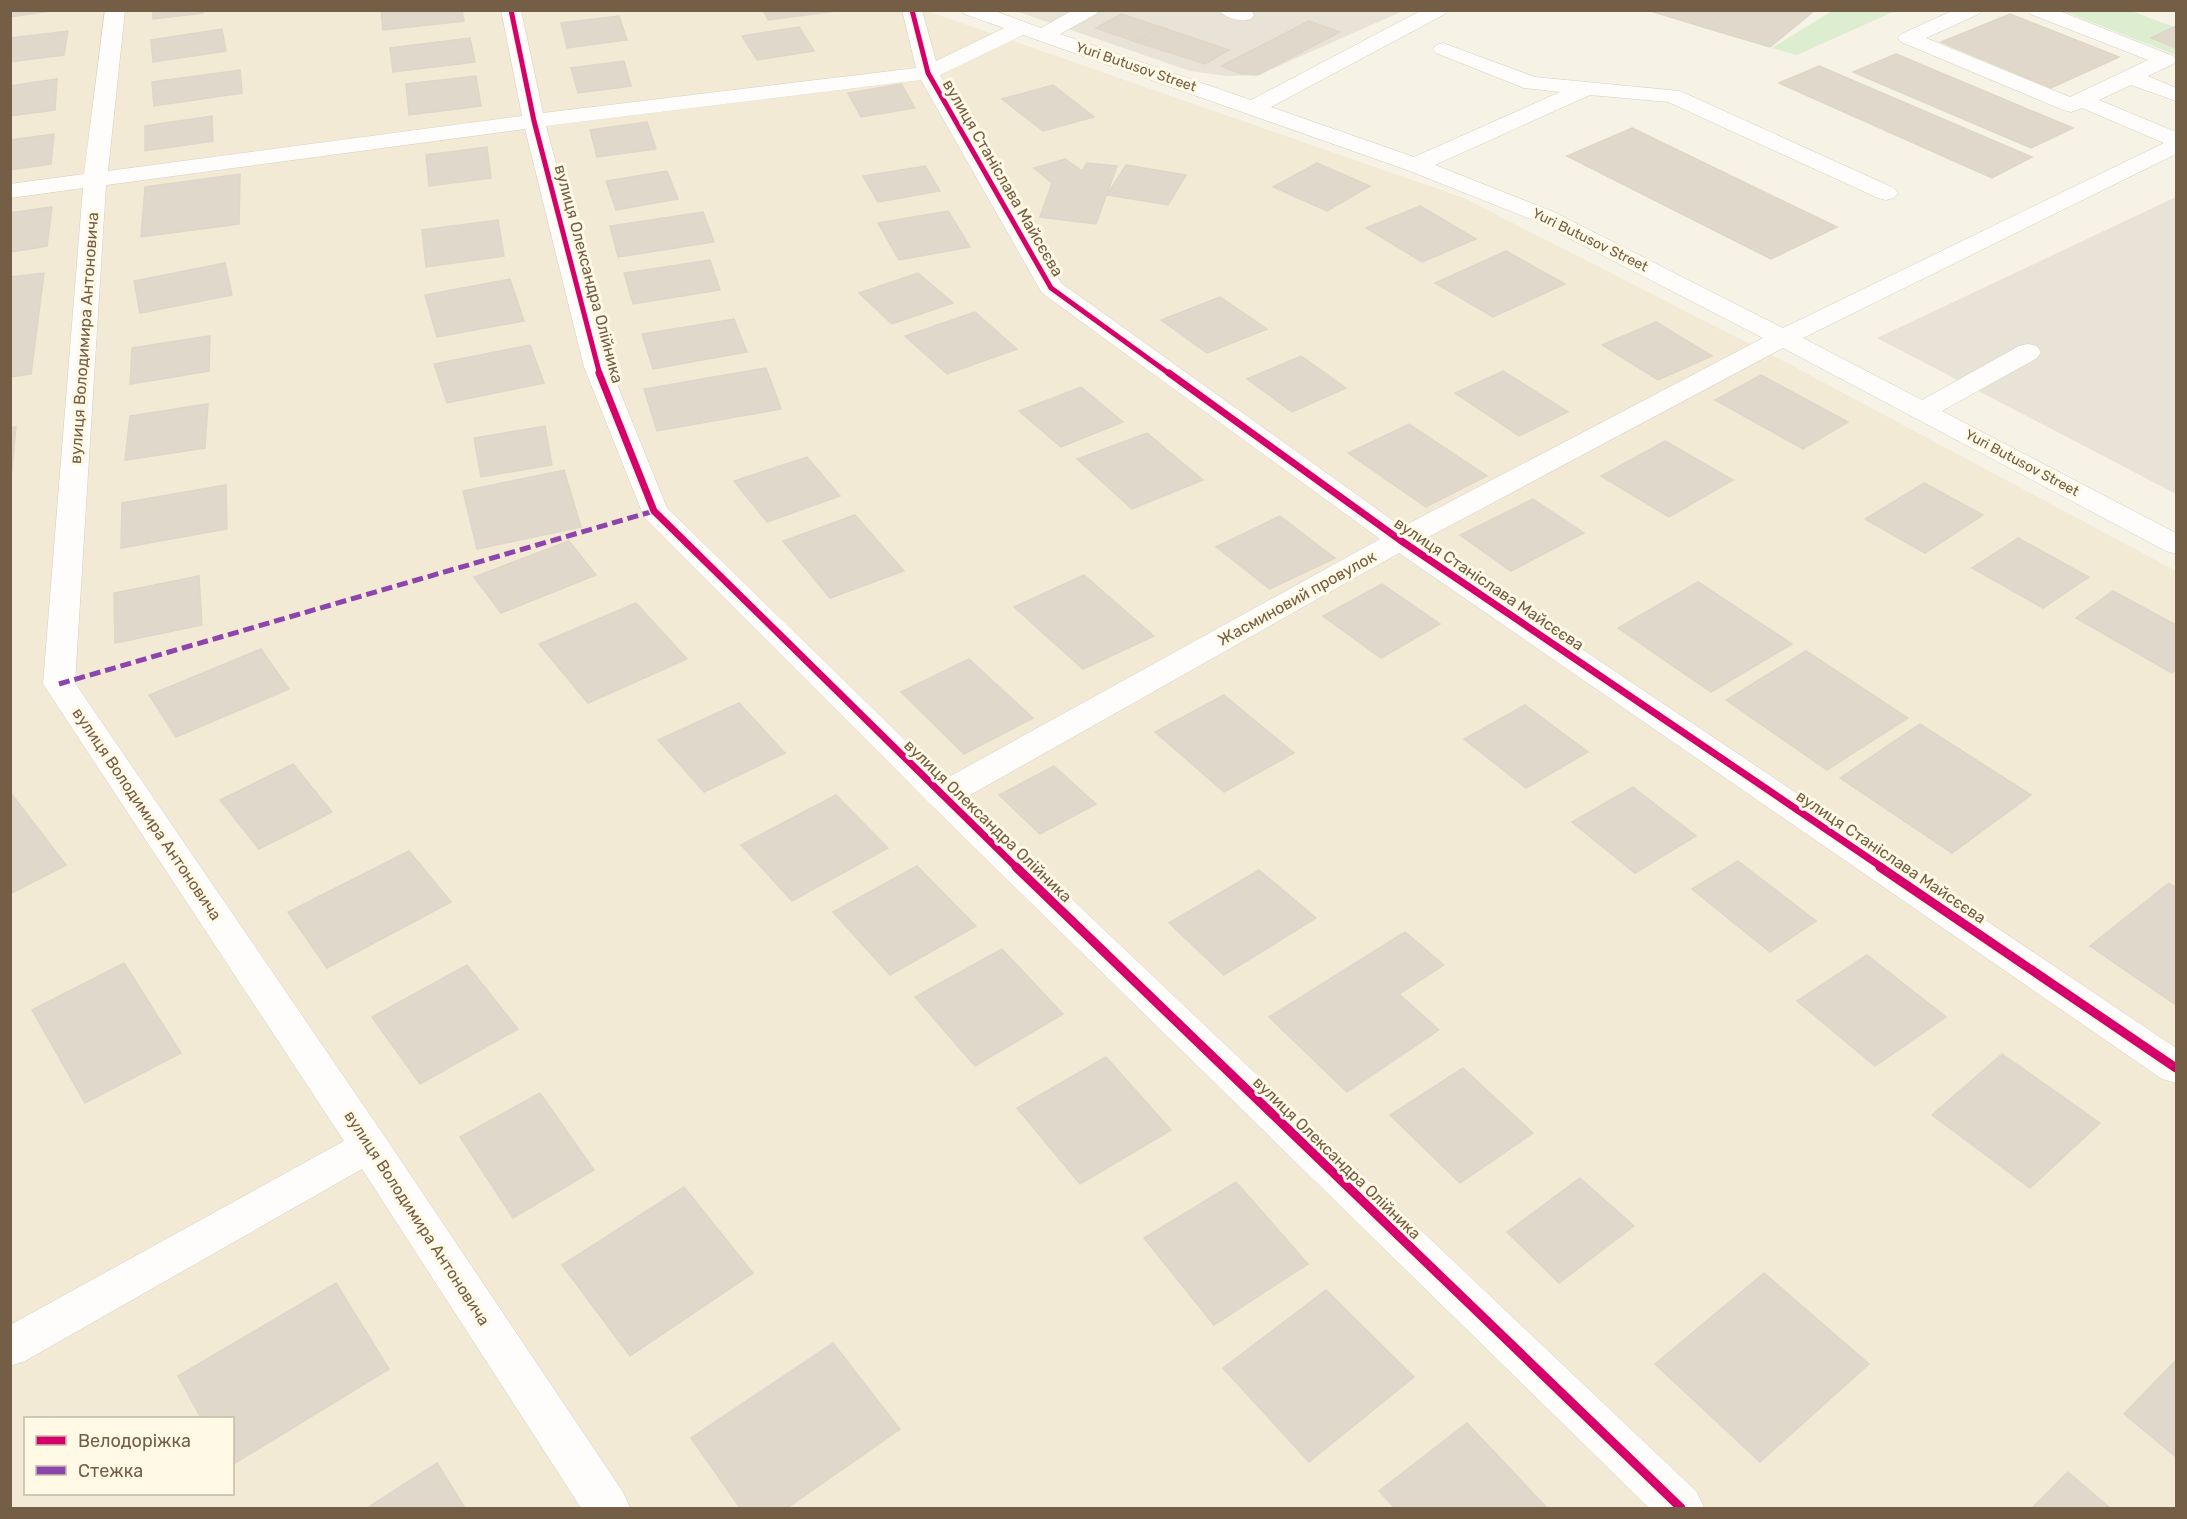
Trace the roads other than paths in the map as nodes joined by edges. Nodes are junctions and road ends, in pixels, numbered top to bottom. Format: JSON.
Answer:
{"nodes":[{"id":1,"x":115,"y":10,"type":"edge"},
{"id":2,"x":511,"y":10,"type":"edge"},
{"id":3,"x":912,"y":10,"type":"edge"},
{"id":4,"x":971,"y":10,"type":"edge"},
{"id":5,"x":1089,"y":10,"type":"edge"},
{"id":6,"x":1438,"y":10,"type":"edge"},
{"id":7,"x":1972,"y":10,"type":"edge"},
{"id":8,"x":2037,"y":10,"type":"edge"},
{"id":9,"x":1021,"y":28,"type":"junction"},
{"id":10,"x":1043,"y":35,"type":"junction"},
{"id":11,"x":1443,"y":49,"type":"dead end"},
{"id":12,"x":928,"y":73,"type":"junction"},
{"id":13,"x":2131,"y":77,"type":"junction"},
{"id":14,"x":1587,"y":88,"type":"junction"},
{"id":15,"x":2176,"y":95,"type":"edge"},
{"id":16,"x":2081,"y":100,"type":"junction"},
{"id":17,"x":1255,"y":107,"type":"junction"},
{"id":18,"x":534,"y":121,"type":"junction"},
{"id":19,"x":2176,"y":140,"type":"edge"},
{"id":20,"x":2176,"y":146,"type":"edge"},
{"id":21,"x":1415,"y":165,"type":"junction"},
{"id":22,"x":95,"y":181,"type":"junction"},
{"id":23,"x":10,"y":191,"type":"edge"},
{"id":24,"x":1886,"y":193,"type":"dead end"},
{"id":25,"x":1783,"y":338,"type":"junction"},
{"id":26,"x":2028,"y":352,"type":"dead end"},
{"id":27,"x":1922,"y":411,"type":"junction"},
{"id":28,"x":1400,"y":540,"type":"junction"},
{"id":29,"x":2176,"y":544,"type":"edge"},
{"id":30,"x":942,"y":796,"type":"junction"},
{"id":31,"x":2176,"y":1068,"type":"edge"},
{"id":32,"x":369,"y":1146,"type":"junction"},
{"id":33,"x":10,"y":1347,"type":"edge"},
{"id":34,"x":607,"y":1509,"type":"edge"},
{"id":35,"x":1681,"y":1509,"type":"edge"}],
"edges":[{"from":1,"to":22,"type":"street","name":"вулиця Володимира Антоновича"},
{"from":2,"to":18,"type":"street","name":"вулиця Олександра Олійника"},
{"from":3,"to":12,"type":"street","name":"вулиця Станіслава Майсєєва"},
{"from":4,"to":9,"type":"street","name":"Yuri Butusov Street"},
{"from":5,"to":10,"type":"street"},
{"from":6,"to":17,"type":"street"},
{"from":7,"to":16,"type":"street"},
{"from":8,"to":13,"type":"street"},
{"from":9,"to":10,"type":"street","name":"Yuri Butusov Street"},
{"from":9,"to":12,"type":"street"},
{"from":10,"to":17,"type":"street","name":"Yuri Butusov Street"},
{"from":11,"to":14,"type":"street"},
{"from":12,"to":18,"type":"street"},
{"from":12,"to":28,"type":"street","name":"вулиця Станіслава Майсєєва"},
{"from":13,"to":15,"type":"street"},
{"from":13,"to":16,"type":"street"},
{"from":14,"to":21,"type":"street"},
{"from":14,"to":24,"type":"street"},
{"from":16,"to":19,"type":"street"},
{"from":17,"to":21,"type":"street","name":"Yuri Butusov Street"},
{"from":18,"to":22,"type":"street"},
{"from":18,"to":30,"type":"street","name":"вулиця Олександра Олійника"},
{"from":20,"to":25,"type":"street","name":"Жасминовий провулок"},
{"from":21,"to":25,"type":"street","name":"Yuri Butusov Street"},
{"from":22,"to":23,"type":"street"},
{"from":22,"to":32,"type":"street","name":"вулиця Володимира Антоновича"},
{"from":25,"to":27,"type":"street","name":"Yuri Butusov Street"},
{"from":25,"to":28,"type":"street","name":"Жасминовий провулок"},
{"from":26,"to":27,"type":"street"},
{"from":27,"to":29,"type":"street","name":"Yuri Butusov Street"},
{"from":28,"to":30,"type":"street","name":"Жасминовий провулок"},
{"from":28,"to":31,"type":"street","name":"вулиця Станіслава Майсєєва"},
{"from":30,"to":35,"type":"street","name":"вулиця Олександра Олійника"},
{"from":32,"to":33,"type":"street"},
{"from":32,"to":34,"type":"street","name":"вулиця Володимира Антоновича"}]}
